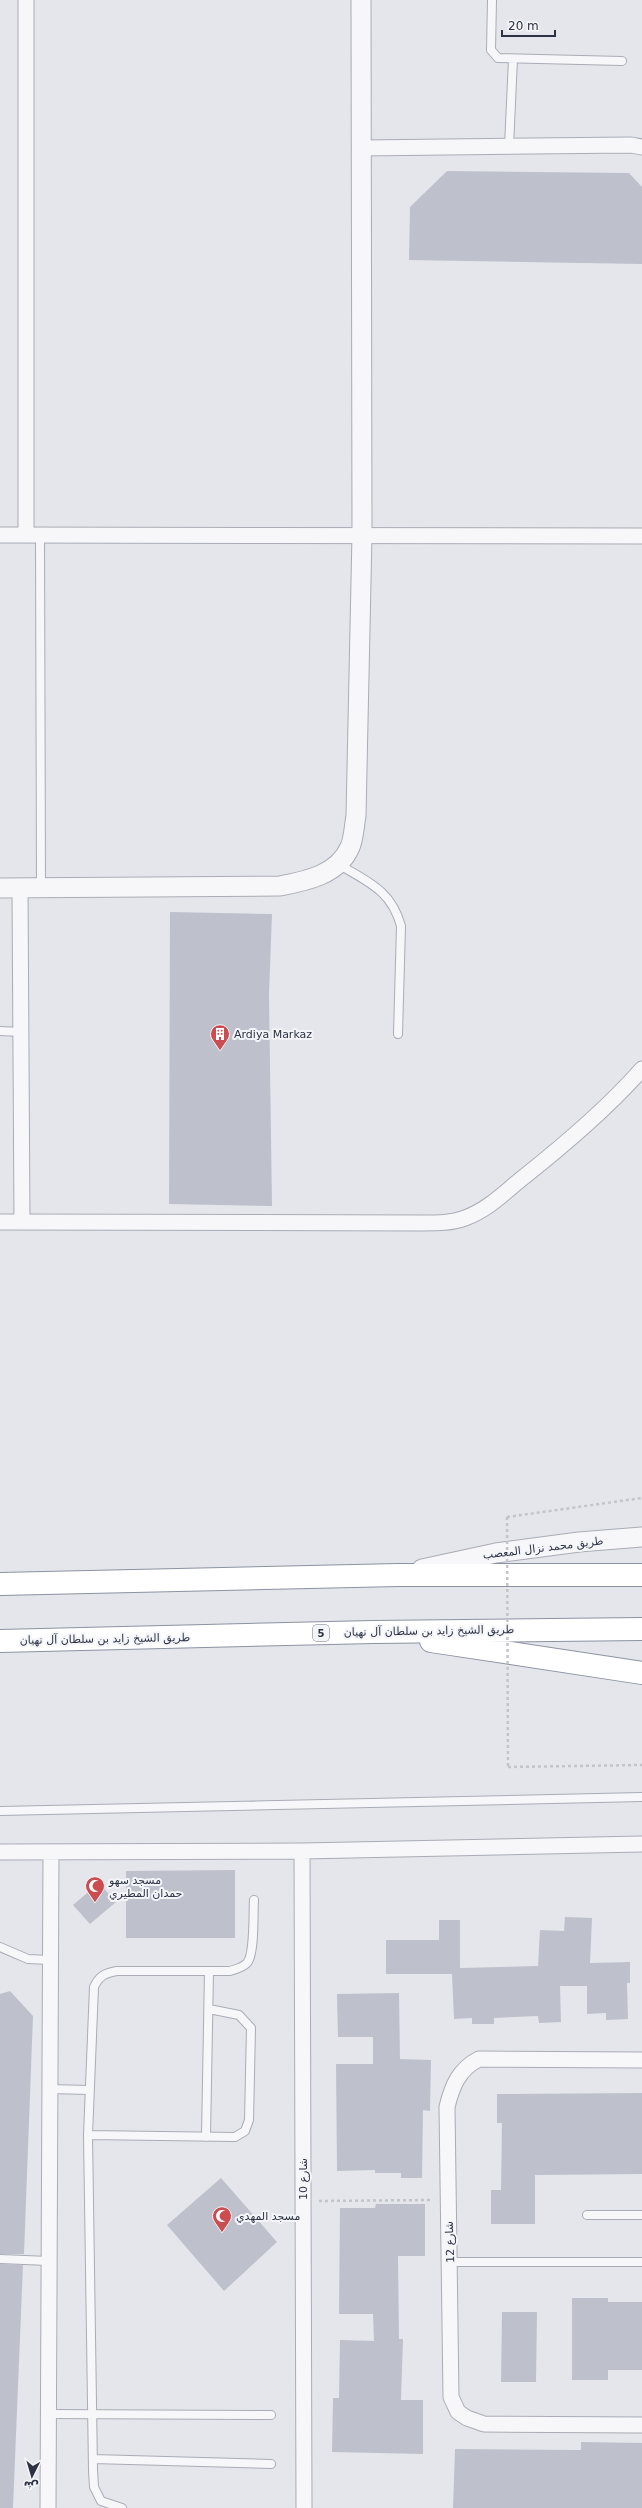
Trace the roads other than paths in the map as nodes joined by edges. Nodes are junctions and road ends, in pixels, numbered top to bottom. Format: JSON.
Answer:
{"nodes":[{"id":1,"x":26,"y":0,"type":"edge"},
{"id":2,"x":361,"y":0,"type":"edge"},
{"id":3,"x":492,"y":0,"type":"edge"},
{"id":4,"x":513,"y":59,"type":"junction"},
{"id":5,"x":622,"y":61,"type":"dead end"},
{"id":6,"x":509,"y":146,"type":"junction"},
{"id":7,"x":642,"y":147,"type":"edge"},
{"id":8,"x":362,"y":148,"type":"junction"},
{"id":9,"x":0,"y":535,"type":"edge"},
{"id":10,"x":33,"y":535,"type":"junction"},
{"id":11,"x":362,"y":535,"type":"junction"},
{"id":12,"x":642,"y":536,"type":"edge"},
{"id":13,"x":338,"y":864,"type":"junction"},
{"id":14,"x":0,"y":888,"type":"edge"},
{"id":15,"x":20,"y":888,"type":"junction"},
{"id":16,"x":41,"y":888,"type":"junction"},
{"id":17,"x":0,"y":1031,"type":"edge"},
{"id":18,"x":20,"y":1032,"type":"junction"},
{"id":19,"x":398,"y":1034,"type":"dead end"},
{"id":20,"x":642,"y":1069,"type":"edge"},
{"id":21,"x":0,"y":1222,"type":"edge"},
{"id":22,"x":22,"y":1222,"type":"junction"},
{"id":23,"x":642,"y":1537,"type":"edge"},
{"id":24,"x":398,"y":1575,"type":"junction"},
{"id":25,"x":642,"y":1575,"type":"edge"},
{"id":26,"x":0,"y":1584,"type":"edge"},
{"id":27,"x":642,"y":1629,"type":"edge"},
{"id":28,"x":372,"y":1632,"type":"junction"},
{"id":29,"x":0,"y":1641,"type":"edge"},
{"id":30,"x":642,"y":1673,"type":"edge"},
{"id":31,"x":642,"y":1798,"type":"edge"},
{"id":32,"x":0,"y":1810,"type":"edge"},
{"id":33,"x":642,"y":1844,"type":"edge"},
{"id":34,"x":302,"y":1851,"type":"junction"},
{"id":35,"x":0,"y":1852,"type":"edge"},
{"id":36,"x":51,"y":1852,"type":"junction"},
{"id":37,"x":254,"y":1900,"type":"dead end"},
{"id":38,"x":0,"y":1947,"type":"edge"},
{"id":39,"x":50,"y":1960,"type":"junction"},
{"id":40,"x":209,"y":1971,"type":"junction"},
{"id":41,"x":209,"y":2009,"type":"junction"},
{"id":42,"x":642,"y":2060,"type":"edge"},
{"id":43,"x":49,"y":2089,"type":"junction"},
{"id":44,"x":90,"y":2090,"type":"junction"},
{"id":45,"x":88,"y":2135,"type":"junction"},
{"id":46,"x":206,"y":2137,"type":"junction"},
{"id":47,"x":587,"y":2215,"type":"dead end"},
{"id":48,"x":642,"y":2215,"type":"edge"},
{"id":49,"x":0,"y":2259,"type":"edge"},
{"id":50,"x":48,"y":2261,"type":"junction"},
{"id":51,"x":451,"y":2262,"type":"junction"},
{"id":52,"x":642,"y":2262,"type":"edge"},
{"id":53,"x":48,"y":2414,"type":"junction"},
{"id":54,"x":92,"y":2414,"type":"junction"},
{"id":55,"x":271,"y":2415,"type":"dead end"},
{"id":56,"x":642,"y":2425,"type":"edge"},
{"id":57,"x":93,"y":2459,"type":"junction"},
{"id":58,"x":271,"y":2464,"type":"dead end"},
{"id":59,"x":48,"y":2508,"type":"edge"},
{"id":60,"x":122,"y":2508,"type":"edge"},
{"id":61,"x":304,"y":2508,"type":"edge"}],
"edges":[{"from":1,"to":10,"type":"street"},
{"from":2,"to":8,"type":"street"},
{"from":3,"to":4,"type":"lane"},
{"from":4,"to":5,"type":"lane"},
{"from":4,"to":6,"type":"lane"},
{"from":6,"to":7,"type":"street"},
{"from":6,"to":8,"type":"street"},
{"from":8,"to":11,"type":"street"},
{"from":9,"to":10,"type":"street"},
{"from":10,"to":11,"type":"street"},
{"from":10,"to":16,"type":"lane"},
{"from":11,"to":12,"type":"street"},
{"from":11,"to":13,"type":"street"},
{"from":13,"to":16,"type":"street"},
{"from":13,"to":19,"type":"lane"},
{"from":14,"to":15,"type":"street"},
{"from":15,"to":16,"type":"street"},
{"from":15,"to":18,"type":"street"},
{"from":17,"to":18,"type":"lane"},
{"from":18,"to":22,"type":"street"},
{"from":20,"to":22,"type":"street"},
{"from":21,"to":22,"type":"street"},
{"from":23,"to":24,"type":"street","name":"طريق محمد نزال المعصب"},
{"from":24,"to":25,"type":"highway"},
{"from":24,"to":26,"type":"highway"},
{"from":27,"to":28,"type":"highway","name":"طريق الشيخ زايد بن سلطان آل نهيان","number":"5"},
{"from":28,"to":29,"type":"highway","name":"طريق الشيخ زايد بن سلطان آل نهيان","number":"5"},
{"from":28,"to":30,"type":"highway"},
{"from":31,"to":32,"type":"lane"},
{"from":33,"to":34,"type":"street"},
{"from":34,"to":36,"type":"street"},
{"from":34,"to":61,"type":"street","name":"شارع 10"},
{"from":35,"to":36,"type":"street"},
{"from":36,"to":39,"type":"street"},
{"from":37,"to":40,"type":"lane"},
{"from":38,"to":39,"type":"lane"},
{"from":39,"to":43,"type":"street"},
{"from":40,"to":41,"type":"lane"},
{"from":40,"to":44,"type":"lane"},
{"from":41,"to":46,"type":"lane"},
{"from":41,"to":46,"type":"lane"},
{"from":42,"to":51,"type":"street","name":"شارع 12"},
{"from":43,"to":44,"type":"lane"},
{"from":43,"to":50,"type":"street"},
{"from":44,"to":45,"type":"lane"},
{"from":45,"to":46,"type":"lane"},
{"from":45,"to":54,"type":"lane"},
{"from":47,"to":48,"type":"lane"},
{"from":49,"to":50,"type":"lane"},
{"from":50,"to":53,"type":"street"},
{"from":51,"to":52,"type":"lane"},
{"from":51,"to":56,"type":"street","name":"شارع 12"},
{"from":53,"to":54,"type":"lane"},
{"from":53,"to":59,"type":"street"},
{"from":54,"to":55,"type":"lane"},
{"from":54,"to":57,"type":"lane"},
{"from":57,"to":58,"type":"lane"},
{"from":57,"to":60,"type":"lane"}]}
